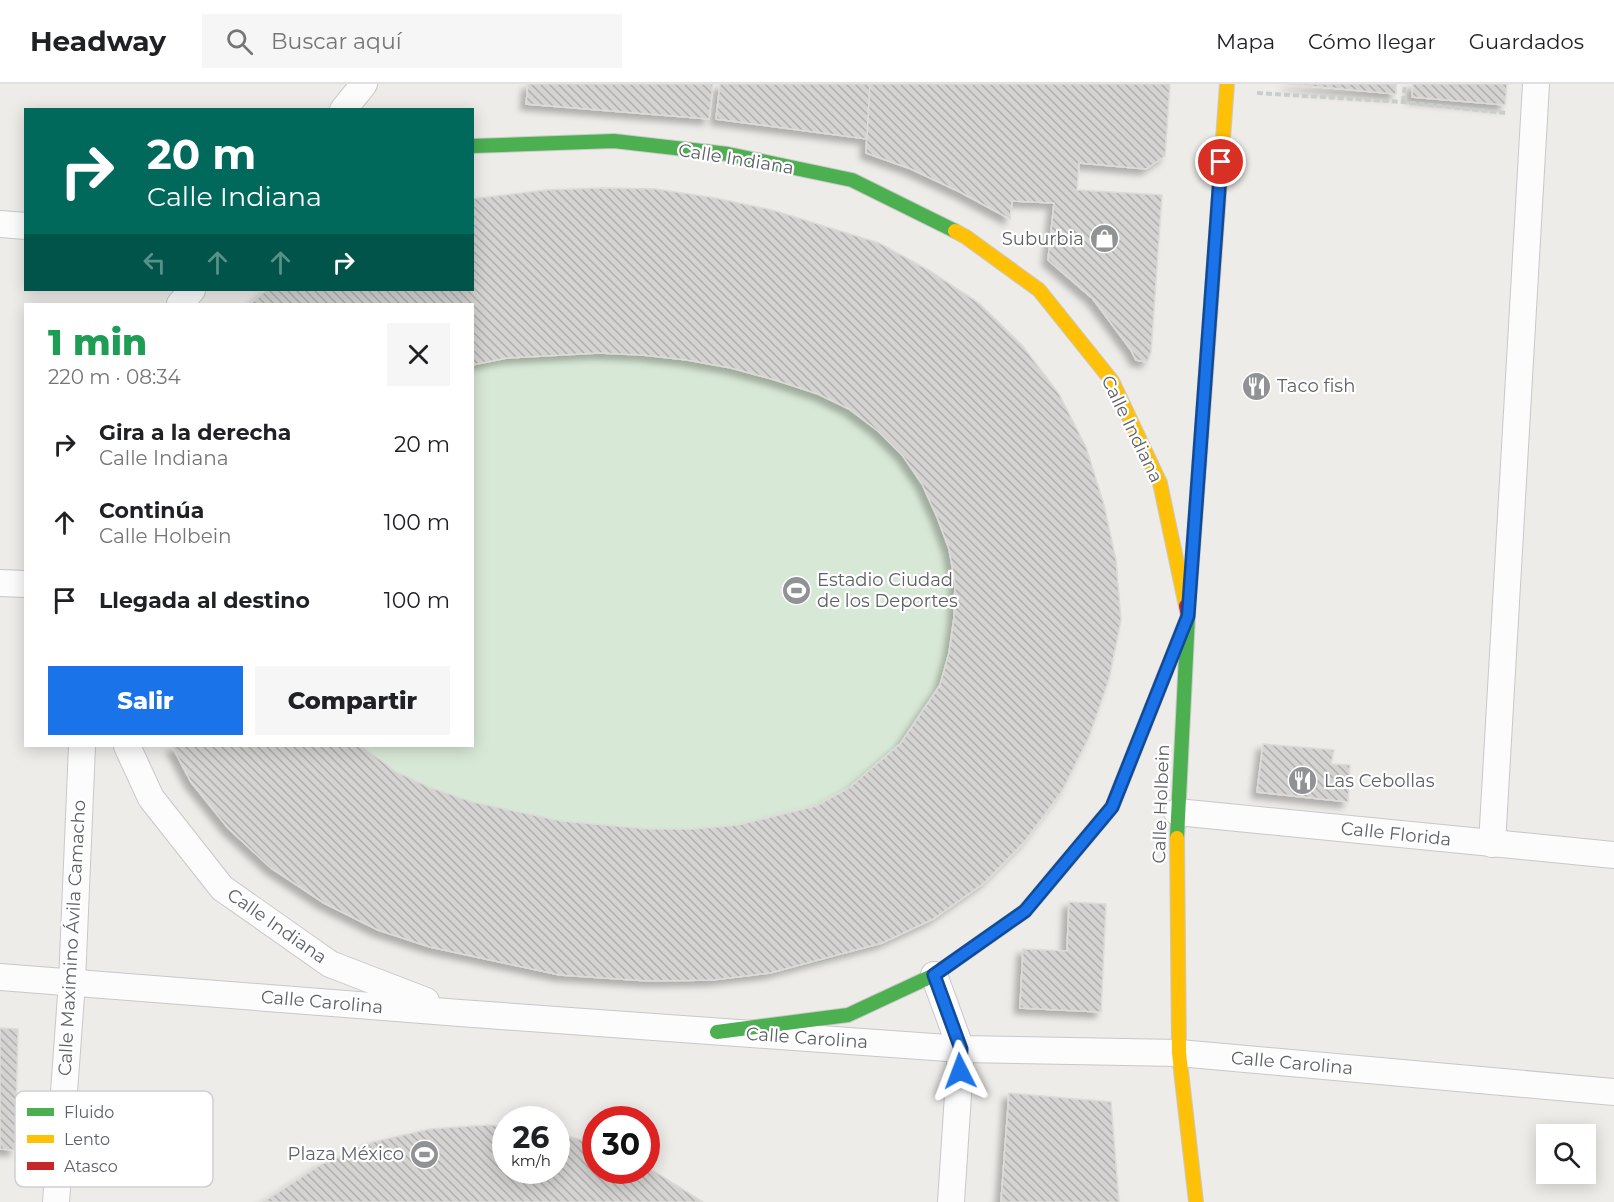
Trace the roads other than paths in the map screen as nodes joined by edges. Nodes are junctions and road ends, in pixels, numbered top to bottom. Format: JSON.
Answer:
{"nodes":[{"id":1,"x":364,"y":84,"type":"edge"},
{"id":2,"x":1536,"y":84,"type":"edge"},
{"id":3,"x":1226,"y":87,"type":"edge"},
{"id":4,"x":345,"y":108,"type":"edge"},
{"id":5,"x":474,"y":146,"type":"edge"},
{"id":6,"x":0,"y":224,"type":"edge"},
{"id":7,"x":24,"y":226,"type":"edge"},
{"id":8,"x":191,"y":291,"type":"edge"},
{"id":9,"x":181,"y":303,"type":"edge"},
{"id":10,"x":0,"y":583,"type":"edge"},
{"id":11,"x":24,"y":584,"type":"edge"},
{"id":12,"x":1188,"y":616,"type":"junction"},
{"id":13,"x":82,"y":747,"type":"edge"},
{"id":14,"x":127,"y":747,"type":"edge"},
{"id":15,"x":1177,"y":812,"type":"junction"},
{"id":16,"x":1492,"y":844,"type":"junction"},
{"id":17,"x":1614,"y":855,"type":"edge"},
{"id":18,"x":934,"y":975,"type":"junction"},
{"id":19,"x":0,"y":977,"type":"edge"},
{"id":20,"x":72,"y":982,"type":"junction"},
{"id":21,"x":460,"y":1013,"type":"junction"},
{"id":22,"x":717,"y":1032,"type":"junction"},
{"id":23,"x":961,"y":1049,"type":"junction"},
{"id":24,"x":1179,"y":1053,"type":"junction"},
{"id":25,"x":64,"y":1091,"type":"edge"},
{"id":26,"x":1614,"y":1092,"type":"edge"},
{"id":27,"x":57,"y":1187,"type":"edge"},
{"id":28,"x":56,"y":1202,"type":"edge"},
{"id":29,"x":951,"y":1202,"type":"edge"},
{"id":30,"x":1196,"y":1202,"type":"edge"}],
"edges":[{"from":1,"to":4,"type":"street"},
{"from":2,"to":16,"type":"street"},
{"from":3,"to":12,"type":"street","name":"Calle Holbein"},
{"from":5,"to":12,"type":"street","name":"Calle Indiana"},
{"from":6,"to":7,"type":"street"},
{"from":8,"to":9,"type":"street"},
{"from":10,"to":11,"type":"street"},
{"from":12,"to":15,"type":"street","name":"Calle Holbein"},
{"from":12,"to":18,"type":"street"},
{"from":13,"to":20,"type":"street","name":"Calle Maximino Ávila Camacho"},
{"from":14,"to":21,"type":"street","name":"Calle Indiana"},
{"from":15,"to":16,"type":"street","name":"Calle Florida"},
{"from":15,"to":24,"type":"street","name":"Calle Holbein"},
{"from":16,"to":17,"type":"street","name":"Calle Florida"},
{"from":18,"to":22,"type":"street"},
{"from":18,"to":23,"type":"street"},
{"from":19,"to":20,"type":"street","name":"Calle Carolina"},
{"from":20,"to":21,"type":"street","name":"Calle Carolina"},
{"from":20,"to":25,"type":"street","name":"Calle Maximino Ávila Camacho"},
{"from":21,"to":22,"type":"street","name":"Calle Carolina"},
{"from":22,"to":23,"type":"street","name":"Calle Carolina"},
{"from":23,"to":24,"type":"street","name":"Calle Carolina"},
{"from":23,"to":29,"type":"street"},
{"from":24,"to":26,"type":"street","name":"Calle Carolina"},
{"from":24,"to":30,"type":"street","name":"Calle Holbein"},
{"from":27,"to":28,"type":"street","name":"Calle Maximino Ávila Camacho"}]}
